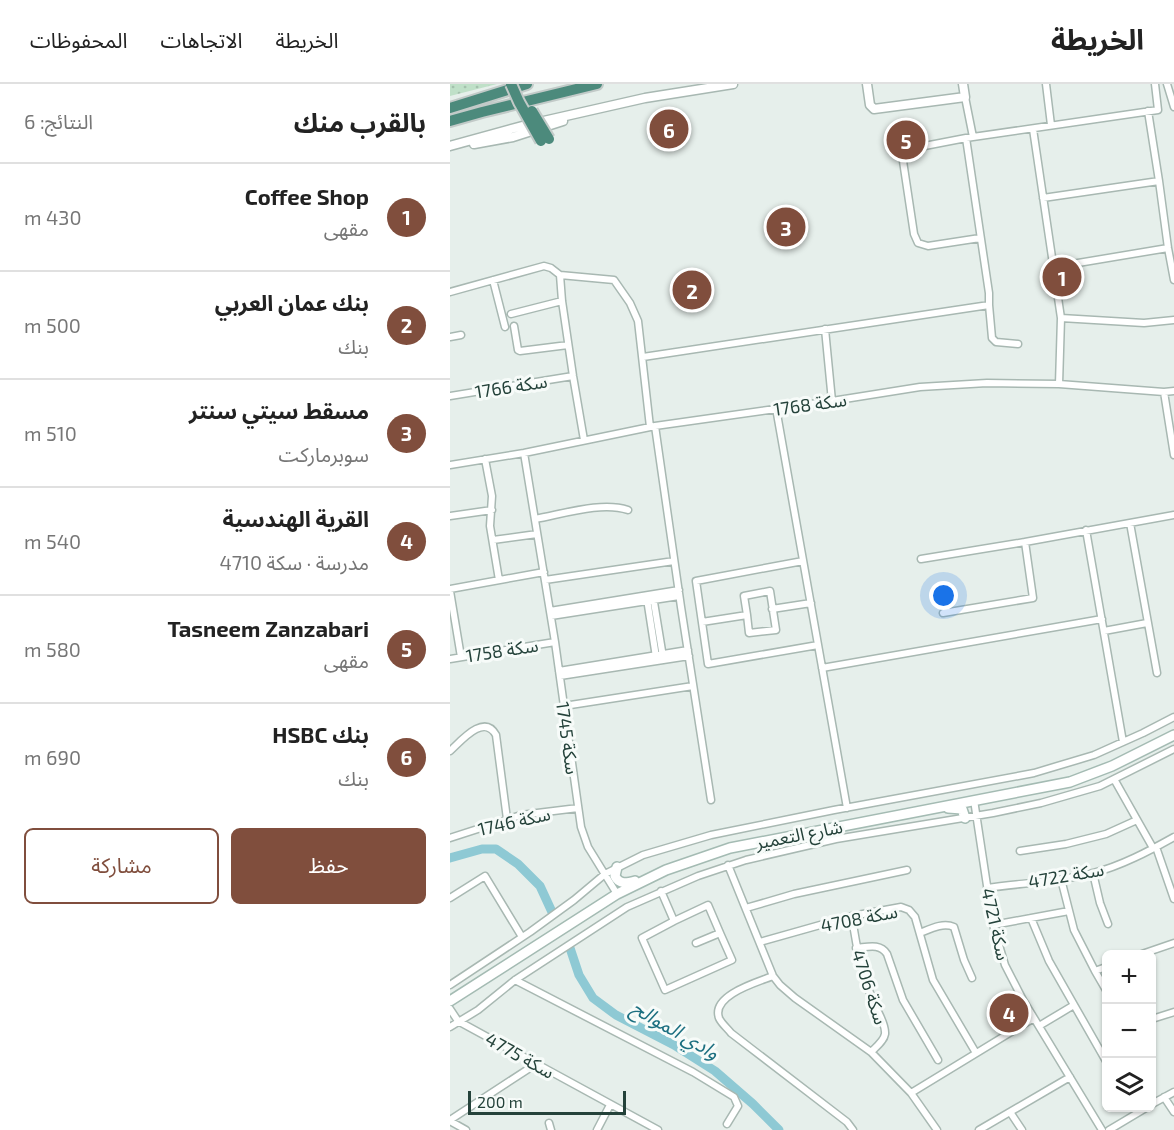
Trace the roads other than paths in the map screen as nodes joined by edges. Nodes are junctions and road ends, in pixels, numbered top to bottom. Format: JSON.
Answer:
{"nodes":[{"id":1,"x":511,"y":84,"type":"edge"},
{"id":2,"x":518,"y":84,"type":"edge"},
{"id":3,"x":528,"y":84,"type":"edge"},
{"id":4,"x":597,"y":84,"type":"edge"},
{"id":5,"x":867,"y":84,"type":"edge"},
{"id":6,"x":963,"y":84,"type":"edge"},
{"id":7,"x":1046,"y":84,"type":"edge"},
{"id":8,"x":1155,"y":84,"type":"edge"},
{"id":9,"x":1167,"y":84,"type":"edge"},
{"id":10,"x":729,"y":85,"type":"edge"},
{"id":11,"x":965,"y":97,"type":"junction"},
{"id":12,"x":453,"y":106,"type":"edge"},
{"id":13,"x":1174,"y":106,"type":"edge"},
{"id":14,"x":1148,"y":111,"type":"junction"},
{"id":15,"x":450,"y":121,"type":"edge"},
{"id":16,"x":1050,"y":125,"type":"junction"},
{"id":17,"x":1033,"y":129,"type":"junction"},
{"id":18,"x":970,"y":138,"type":"junction"},
{"id":19,"x":450,"y":146,"type":"edge"},
{"id":20,"x":450,"y":152,"type":"edge"},
{"id":21,"x":1159,"y":181,"type":"junction"},
{"id":22,"x":1043,"y":198,"type":"junction"},
{"id":23,"x":980,"y":238,"type":"junction"},
{"id":24,"x":1168,"y":248,"type":"junction"},
{"id":25,"x":1054,"y":267,"type":"junction"},
{"id":26,"x":560,"y":274,"type":"junction"},
{"id":27,"x":493,"y":280,"type":"junction"},
{"id":28,"x":1174,"y":280,"type":"edge"},
{"id":29,"x":450,"y":292,"type":"edge"},
{"id":30,"x":562,"y":301,"type":"junction"},
{"id":31,"x":989,"y":305,"type":"junction"},
{"id":32,"x":511,"y":314,"type":"dead end"},
{"id":33,"x":1061,"y":318,"type":"junction"},
{"id":34,"x":1174,"y":320,"type":"edge"},
{"id":35,"x":505,"y":327,"type":"dead end"},
{"id":36,"x":514,"y":327,"type":"dead end"},
{"id":37,"x":825,"y":330,"type":"junction"},
{"id":38,"x":461,"y":335,"type":"dead end"},
{"id":39,"x":450,"y":337,"type":"edge"},
{"id":40,"x":1018,"y":344,"type":"dead end"},
{"id":41,"x":568,"y":345,"type":"junction"},
{"id":42,"x":643,"y":357,"type":"junction"},
{"id":43,"x":573,"y":375,"type":"junction"},
{"id":44,"x":1059,"y":384,"type":"junction"},
{"id":45,"x":1174,"y":391,"type":"edge"},
{"id":46,"x":1164,"y":392,"type":"junction"},
{"id":47,"x":450,"y":396,"type":"edge"},
{"id":48,"x":832,"y":401,"type":"junction"},
{"id":49,"x":776,"y":408,"type":"junction"},
{"id":50,"x":653,"y":427,"type":"junction"},
{"id":51,"x":584,"y":440,"type":"junction"},
{"id":52,"x":524,"y":453,"type":"junction"},
{"id":53,"x":1174,"y":455,"type":"edge"},
{"id":54,"x":485,"y":459,"type":"junction"},
{"id":55,"x":450,"y":465,"type":"edge"},
{"id":56,"x":492,"y":510,"type":"junction"},
{"id":57,"x":628,"y":510,"type":"dead end"},
{"id":58,"x":1174,"y":515,"type":"edge"},
{"id":59,"x":450,"y":516,"type":"edge"},
{"id":60,"x":535,"y":519,"type":"junction"},
{"id":61,"x":1130,"y":523,"type":"junction"},
{"id":62,"x":1086,"y":531,"type":"junction"},
{"id":63,"x":537,"y":534,"type":"junction"},
{"id":64,"x":493,"y":540,"type":"junction"},
{"id":65,"x":1025,"y":542,"type":"junction"},
{"id":66,"x":921,"y":559,"type":"dead end"},
{"id":67,"x":674,"y":561,"type":"junction"},
{"id":68,"x":803,"y":561,"type":"junction"},
{"id":69,"x":544,"y":573,"type":"junction"},
{"id":70,"x":499,"y":580,"type":"junction"},
{"id":71,"x":545,"y":580,"type":"junction"},
{"id":72,"x":450,"y":590,"type":"edge"},
{"id":73,"x":679,"y":593,"type":"junction"},
{"id":74,"x":650,"y":598,"type":"junction"},
{"id":75,"x":811,"y":603,"type":"junction"},
{"id":76,"x":772,"y":609,"type":"junction"},
{"id":77,"x":944,"y":613,"type":"dead end"},
{"id":78,"x":550,"y":614,"type":"junction"},
{"id":79,"x":747,"y":615,"type":"junction"},
{"id":80,"x":1102,"y":619,"type":"junction"},
{"id":81,"x":702,"y":622,"type":"junction"},
{"id":82,"x":1147,"y":623,"type":"junction"},
{"id":83,"x":1104,"y":632,"type":"junction"},
{"id":84,"x":555,"y":642,"type":"junction"},
{"id":85,"x":818,"y":645,"type":"junction"},
{"id":86,"x":688,"y":653,"type":"junction"},
{"id":87,"x":461,"y":657,"type":"junction"},
{"id":88,"x":660,"y":658,"type":"junction"},
{"id":89,"x":450,"y":659,"type":"edge"},
{"id":90,"x":822,"y":669,"type":"junction"},
{"id":91,"x":559,"y":674,"type":"junction"},
{"id":92,"x":1156,"y":674,"type":"dead end"},
{"id":93,"x":693,"y":686,"type":"junction"},
{"id":94,"x":564,"y":706,"type":"junction"},
{"id":95,"x":1174,"y":717,"type":"edge"},
{"id":96,"x":1174,"y":735,"type":"edge"},
{"id":97,"x":1123,"y":742,"type":"junction"},
{"id":98,"x":1174,"y":749,"type":"edge"},
{"id":99,"x":450,"y":751,"type":"edge"},
{"id":100,"x":1114,"y":779,"type":"junction"},
{"id":101,"x":711,"y":800,"type":"dead end"},
{"id":102,"x":974,"y":800,"type":"junction"},
{"id":103,"x":943,"y":806,"type":"junction"},
{"id":104,"x":579,"y":808,"type":"junction"},
{"id":105,"x":847,"y":808,"type":"junction"},
{"id":106,"x":976,"y":816,"type":"junction"},
{"id":107,"x":965,"y":818,"type":"junction"},
{"id":108,"x":507,"y":819,"type":"junction"},
{"id":109,"x":1137,"y":820,"type":"junction"},
{"id":110,"x":1174,"y":837,"type":"edge"},
{"id":111,"x":450,"y":838,"type":"edge"},
{"id":112,"x":1155,"y":848,"type":"junction"},
{"id":113,"x":1020,"y":851,"type":"dead end"},
{"id":114,"x":728,"y":865,"type":"junction"},
{"id":115,"x":617,"y":867,"type":"junction"},
{"id":116,"x":907,"y":870,"type":"dead end"},
{"id":117,"x":1093,"y":873,"type":"junction"},
{"id":118,"x":605,"y":874,"type":"junction"},
{"id":119,"x":647,"y":879,"type":"junction"},
{"id":120,"x":1061,"y":879,"type":"junction"},
{"id":121,"x":987,"y":888,"type":"junction"},
{"id":122,"x":661,"y":891,"type":"junction"},
{"id":123,"x":617,"y":894,"type":"junction"},
{"id":124,"x":450,"y":898,"type":"edge"},
{"id":125,"x":1174,"y":899,"type":"edge"},
{"id":126,"x":746,"y":908,"type":"junction"},
{"id":127,"x":1069,"y":910,"type":"junction"},
{"id":128,"x":852,"y":916,"type":"junction"},
{"id":129,"x":1031,"y":918,"type":"junction"},
{"id":130,"x":674,"y":921,"type":"junction"},
{"id":131,"x":1108,"y":924,"type":"dead end"},
{"id":132,"x":993,"y":925,"type":"junction"},
{"id":133,"x":720,"y":933,"type":"junction"},
{"id":134,"x":920,"y":933,"type":"junction"},
{"id":135,"x":522,"y":937,"type":"junction"},
{"id":136,"x":760,"y":942,"type":"junction"},
{"id":137,"x":696,"y":943,"type":"dead end"},
{"id":138,"x":1174,"y":943,"type":"edge"},
{"id":139,"x":856,"y":948,"type":"junction"},
{"id":140,"x":1154,"y":950,"type":"edge"},
{"id":141,"x":1102,"y":969,"type":"edge"},
{"id":142,"x":1095,"y":971,"type":"junction"},
{"id":143,"x":773,"y":976,"type":"junction"},
{"id":144,"x":972,"y":978,"type":"dead end"},
{"id":145,"x":515,"y":980,"type":"junction"},
{"id":146,"x":1102,"y":982,"type":"edge"},
{"id":147,"x":450,"y":985,"type":"edge"},
{"id":148,"x":450,"y":1001,"type":"edge"},
{"id":149,"x":1074,"y":1005,"type":"junction"},
{"id":150,"x":450,"y":1009,"type":"edge"},
{"id":151,"x":1174,"y":1012,"type":"edge"},
{"id":152,"x":1034,"y":1018,"type":"junction"},
{"id":153,"x":1156,"y":1018,"type":"edge"},
{"id":154,"x":458,"y":1021,"type":"junction"},
{"id":155,"x":1039,"y":1026,"type":"junction"},
{"id":156,"x":450,"y":1027,"type":"edge"},
{"id":157,"x":871,"y":1053,"type":"junction"},
{"id":158,"x":976,"y":1053,"type":"junction"},
{"id":159,"x":1105,"y":1058,"type":"edge"},
{"id":160,"x":938,"y":1059,"type":"dead end"},
{"id":161,"x":536,"y":1064,"type":"junction"},
{"id":162,"x":1070,"y":1077,"type":"junction"},
{"id":163,"x":1174,"y":1092,"type":"edge"},
{"id":164,"x":911,"y":1093,"type":"junction"},
{"id":165,"x":1164,"y":1097,"type":"junction"},
{"id":166,"x":1156,"y":1102,"type":"edge"},
{"id":167,"x":610,"y":1105,"type":"junction"},
{"id":168,"x":1010,"y":1112,"type":"junction"},
{"id":169,"x":1138,"y":1112,"type":"edge"},
{"id":170,"x":1174,"y":1112,"type":"edge"},
{"id":171,"x":450,"y":1121,"type":"edge"},
{"id":172,"x":727,"y":1124,"type":"dead end"},
{"id":173,"x":466,"y":1130,"type":"edge"},
{"id":174,"x":597,"y":1130,"type":"edge"},
{"id":175,"x":658,"y":1130,"type":"edge"},
{"id":176,"x":853,"y":1130,"type":"edge"},
{"id":177,"x":937,"y":1130,"type":"edge"},
{"id":178,"x":979,"y":1130,"type":"edge"},
{"id":179,"x":1022,"y":1130,"type":"edge"},
{"id":180,"x":1102,"y":1130,"type":"edge"},
{"id":181,"x":1109,"y":1130,"type":"edge"}],
"edges":[{"from":1,"to":2,"type":"highway","bridge":true},
{"from":3,"to":12,"type":"highway"},
{"from":4,"to":15,"type":"highway"},
{"from":5,"to":11,"type":"street"},
{"from":6,"to":11,"type":"street"},
{"from":7,"to":16,"type":"street"},
{"from":8,"to":14,"type":"street"},
{"from":9,"to":13,"type":"street"},
{"from":10,"to":19,"type":"street"},
{"from":10,"to":20,"type":"street"},
{"from":11,"to":18,"type":"street"},
{"from":14,"to":16,"type":"street"},
{"from":14,"to":21,"type":"street"},
{"from":16,"to":17,"type":"street"},
{"from":17,"to":18,"type":"street"},
{"from":17,"to":22,"type":"street"},
{"from":18,"to":23,"type":"street"},
{"from":18,"to":23,"type":"street"},
{"from":21,"to":22,"type":"street"},
{"from":21,"to":24,"type":"street"},
{"from":22,"to":25,"type":"street"},
{"from":23,"to":31,"type":"street"},
{"from":24,"to":25,"type":"street"},
{"from":24,"to":28,"type":"street"},
{"from":25,"to":33,"type":"street"},
{"from":26,"to":27,"type":"street"},
{"from":26,"to":30,"type":"street"},
{"from":26,"to":42,"type":"street"},
{"from":27,"to":29,"type":"street"},
{"from":27,"to":35,"type":"street"},
{"from":30,"to":32,"type":"street"},
{"from":30,"to":41,"type":"street"},
{"from":31,"to":37,"type":"street"},
{"from":31,"to":40,"type":"street"},
{"from":33,"to":34,"type":"street"},
{"from":33,"to":44,"type":"street"},
{"from":36,"to":41,"type":"street"},
{"from":37,"to":42,"type":"street"},
{"from":37,"to":48,"type":"street"},
{"from":38,"to":39,"type":"street"},
{"from":41,"to":43,"type":"street"},
{"from":42,"to":50,"type":"street"},
{"from":43,"to":47,"type":"street","name":"سكة 1766"},
{"from":43,"to":51,"type":"street"},
{"from":44,"to":46,"type":"street","name":"سكة 1768"},
{"from":44,"to":48,"type":"street","name":"سكة 1768"},
{"from":45,"to":46,"type":"street","name":"سكة 1768"},
{"from":46,"to":53,"type":"street"},
{"from":48,"to":49,"type":"street","name":"سكة 1768"},
{"from":49,"to":50,"type":"street","name":"سكة 1768"},
{"from":49,"to":68,"type":"street"},
{"from":50,"to":51,"type":"street","name":"سكة 1768"},
{"from":50,"to":67,"type":"street"},
{"from":51,"to":52,"type":"street","name":"سكة 1768"},
{"from":52,"to":54,"type":"street","name":"سكة 1768"},
{"from":52,"to":60,"type":"street","name":"سكة 1745"},
{"from":54,"to":55,"type":"street","name":"سكة 1768"},
{"from":54,"to":56,"type":"street"},
{"from":56,"to":59,"type":"street"},
{"from":56,"to":64,"type":"street"},
{"from":57,"to":60,"type":"street"},
{"from":58,"to":61,"type":"street"},
{"from":60,"to":63,"type":"street","name":"سكة 1745"},
{"from":61,"to":62,"type":"street"},
{"from":61,"to":82,"type":"street"},
{"from":62,"to":65,"type":"street"},
{"from":62,"to":80,"type":"street"},
{"from":63,"to":64,"type":"street"},
{"from":63,"to":69,"type":"street","name":"سكة 1745"},
{"from":64,"to":70,"type":"street"},
{"from":65,"to":66,"type":"street"},
{"from":65,"to":77,"type":"street"},
{"from":67,"to":71,"type":"street"},
{"from":67,"to":73,"type":"street"},
{"from":68,"to":75,"type":"street"},
{"from":68,"to":81,"type":"street"},
{"from":69,"to":70,"type":"street"},
{"from":69,"to":71,"type":"street","name":"سكة 1745"},
{"from":70,"to":72,"type":"street"},
{"from":71,"to":78,"type":"street","name":"سكة 1745"},
{"from":72,"to":87,"type":"street"},
{"from":73,"to":74,"type":"street"},
{"from":73,"to":86,"type":"street"},
{"from":74,"to":78,"type":"street"},
{"from":74,"to":88,"type":"street"},
{"from":75,"to":76,"type":"street"},
{"from":75,"to":85,"type":"street"},
{"from":76,"to":79,"type":"street"},
{"from":76,"to":79,"type":"street"},
{"from":78,"to":84,"type":"street","name":"سكة 1745"},
{"from":79,"to":81,"type":"street"},
{"from":80,"to":83,"type":"street"},
{"from":80,"to":90,"type":"street"},
{"from":81,"to":85,"type":"street"},
{"from":82,"to":83,"type":"street"},
{"from":82,"to":92,"type":"street"},
{"from":83,"to":97,"type":"street"},
{"from":84,"to":87,"type":"street","name":"سكة 1758"},
{"from":84,"to":91,"type":"street","name":"سكة 1745"},
{"from":85,"to":90,"type":"street"},
{"from":86,"to":88,"type":"street"},
{"from":86,"to":93,"type":"street"},
{"from":87,"to":89,"type":"street","name":"سكة 1758"},
{"from":88,"to":91,"type":"street"},
{"from":90,"to":105,"type":"street"},
{"from":91,"to":94,"type":"street","name":"سكة 1745"},
{"from":93,"to":94,"type":"street"},
{"from":93,"to":101,"type":"street"},
{"from":94,"to":104,"type":"street","name":"سكة 1745"},
{"from":95,"to":97,"type":"street"},
{"from":96,"to":102,"type":"main road","name":"شارع التعمير"},
{"from":97,"to":105,"type":"street"},
{"from":98,"to":100,"type":"street"},
{"from":99,"to":108,"type":"street"},
{"from":100,"to":106,"type":"street"},
{"from":100,"to":109,"type":"street"},
{"from":102,"to":103,"type":"main road","name":"شارع التعمير"},
{"from":102,"to":106,"type":"street","name":"سكة 4721"},
{"from":103,"to":107,"type":"main road"},
{"from":103,"to":119,"type":"main road","name":"شارع التعمير"},
{"from":104,"to":108,"type":"street","name":"سكة 1746"},
{"from":104,"to":118,"type":"street","name":"سكة 1745"},
{"from":105,"to":115,"type":"street"},
{"from":106,"to":107,"type":"street"},
{"from":106,"to":121,"type":"street","name":"سكة 4721"},
{"from":107,"to":114,"type":"street"},
{"from":108,"to":111,"type":"street","name":"سكة 1746"},
{"from":109,"to":112,"type":"street"},
{"from":109,"to":113,"type":"street"},
{"from":110,"to":112,"type":"street","name":"سكة 4722"},
{"from":112,"to":117,"type":"street","name":"سكة 4722"},
{"from":112,"to":125,"type":"street"},
{"from":114,"to":122,"type":"street"},
{"from":114,"to":126,"type":"street"},
{"from":115,"to":118,"type":"street"},
{"from":115,"to":119,"type":"main road"},
{"from":116,"to":126,"type":"street"},
{"from":117,"to":120,"type":"street","name":"سكة 4722"},
{"from":117,"to":131,"type":"street"},
{"from":118,"to":123,"type":"street","name":"سكة 1745"},
{"from":118,"to":135,"type":"street"},
{"from":119,"to":123,"type":"main road","name":"شارع التعمير"},
{"from":120,"to":121,"type":"street","name":"سكة 4722"},
{"from":120,"to":127,"type":"street"},
{"from":121,"to":132,"type":"street","name":"سكة 4721"},
{"from":122,"to":130,"type":"street"},
{"from":122,"to":145,"type":"street"},
{"from":123,"to":148,"type":"main road","name":"شارع التعمير"},
{"from":124,"to":135,"type":"street"},
{"from":126,"to":136,"type":"street"},
{"from":127,"to":129,"type":"street"},
{"from":127,"to":142,"type":"street"},
{"from":128,"to":134,"type":"street","name":"سكة 4708"},
{"from":128,"to":136,"type":"street","name":"سكة 4708"},
{"from":128,"to":139,"type":"street","name":"سكة 4706"},
{"from":129,"to":132,"type":"street"},
{"from":129,"to":149,"type":"street"},
{"from":130,"to":133,"type":"street"},
{"from":130,"to":133,"type":"street"},
{"from":132,"to":152,"type":"street","name":"سكة 4721"},
{"from":133,"to":137,"type":"street"},
{"from":134,"to":144,"type":"street"},
{"from":134,"to":158,"type":"street","name":"سكة 4708"},
{"from":135,"to":147,"type":"street"},
{"from":136,"to":143,"type":"street"},
{"from":138,"to":140,"type":"street"},
{"from":139,"to":157,"type":"street","name":"سكة 4706"},
{"from":139,"to":160,"type":"street"},
{"from":141,"to":142,"type":"street"},
{"from":142,"to":146,"type":"street"},
{"from":143,"to":157,"type":"street"},
{"from":143,"to":176,"type":"street"},
{"from":145,"to":154,"type":"street"},
{"from":145,"to":172,"type":"street"},
{"from":149,"to":155,"type":"street"},
{"from":149,"to":159,"type":"street"},
{"from":150,"to":154,"type":"street","name":"سكة 4775"},
{"from":151,"to":153,"type":"street"},
{"from":152,"to":155,"type":"street","name":"سكة 4721"},
{"from":152,"to":158,"type":"street"},
{"from":154,"to":156,"type":"street"},
{"from":154,"to":161,"type":"street","name":"سكة 4775"},
{"from":155,"to":162,"type":"street","name":"سكة 4721"},
{"from":157,"to":164,"type":"street"},
{"from":158,"to":164,"type":"street"},
{"from":161,"to":167,"type":"street","name":"سكة 4775"},
{"from":161,"to":171,"type":"street"},
{"from":162,"to":168,"type":"street"},
{"from":162,"to":180,"type":"street","name":"سكة 4721"},
{"from":163,"to":165,"type":"street"},
{"from":164,"to":177,"type":"street"},
{"from":165,"to":166,"type":"street"},
{"from":165,"to":170,"type":"street"},
{"from":167,"to":174,"type":"street"},
{"from":167,"to":175,"type":"street","name":"سكة 4775"},
{"from":168,"to":178,"type":"street"},
{"from":168,"to":179,"type":"street"},
{"from":169,"to":181,"type":"street"},
{"from":171,"to":173,"type":"street"}]}
